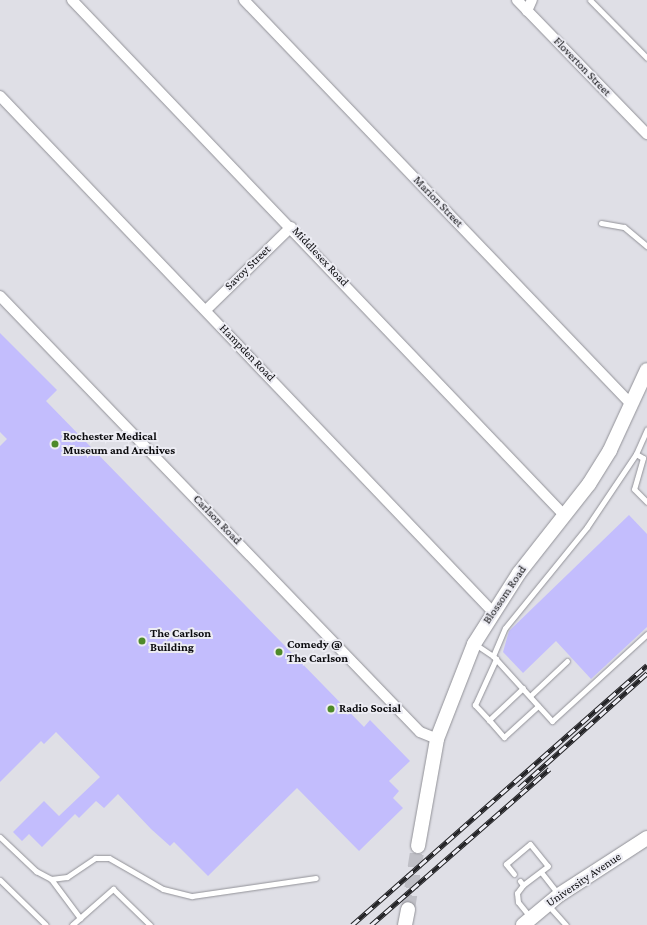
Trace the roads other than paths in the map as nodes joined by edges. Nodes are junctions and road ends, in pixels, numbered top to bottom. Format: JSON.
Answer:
{"nodes":[{"id":1,"x":72,"y":0,"type":"edge"},
{"id":2,"x":244,"y":0,"type":"edge"},
{"id":3,"x":517,"y":0,"type":"edge"},
{"id":4,"x":532,"y":0,"type":"edge"},
{"id":5,"x":590,"y":0,"type":"edge"},
{"id":6,"x":527,"y":11,"type":"junction"},
{"id":7,"x":647,"y":58,"type":"edge"},
{"id":8,"x":0,"y":96,"type":"edge"},
{"id":9,"x":647,"y":134,"type":"edge"},
{"id":10,"x":601,"y":223,"type":"dead end"},
{"id":11,"x":291,"y":227,"type":"junction"},
{"id":12,"x":647,"y":246,"type":"edge"},
{"id":13,"x":0,"y":296,"type":"edge"},
{"id":14,"x":206,"y":310,"type":"junction"},
{"id":15,"x":647,"y":370,"type":"edge"},
{"id":16,"x":631,"y":404,"type":"junction"},
{"id":17,"x":647,"y":429,"type":"edge"},
{"id":18,"x":636,"y":454,"type":"junction"},
{"id":19,"x":647,"y":502,"type":"edge"},
{"id":20,"x":566,"y":516,"type":"junction"},
{"id":21,"x":492,"y":611,"type":"junction"},
{"id":22,"x":647,"y":634,"type":"edge"},
{"id":23,"x":474,"y":644,"type":"junction"},
{"id":24,"x":495,"y":657,"type":"junction"},
{"id":25,"x":567,"y":661,"type":"dead end"},
{"id":26,"x":523,"y":688,"type":"junction"},
{"id":27,"x":530,"y":696,"type":"junction"},
{"id":28,"x":538,"y":706,"type":"junction"},
{"id":29,"x":489,"y":720,"type":"junction"},
{"id":30,"x":437,"y":739,"type":"junction"},
{"id":31,"x":0,"y":837,"type":"edge"},
{"id":32,"x":647,"y":838,"type":"edge"},
{"id":33,"x":418,"y":846,"type":"tunnel mouth"},
{"id":34,"x":541,"y":872,"type":"junction"},
{"id":35,"x":514,"y":874,"type":"dead end"},
{"id":36,"x":316,"y":878,"type":"dead end"},
{"id":37,"x":51,"y":879,"type":"junction"},
{"id":38,"x":0,"y":880,"type":"edge"},
{"id":39,"x":559,"y":895,"type":"junction"},
{"id":40,"x":547,"y":905,"type":"junction"},
{"id":41,"x":408,"y":909,"type":"tunnel mouth"},
{"id":42,"x":80,"y":918,"type":"junction"},
{"id":43,"x":527,"y":922,"type":"edge"},
{"id":44,"x":46,"y":925,"type":"edge"},
{"id":45,"x":72,"y":925,"type":"edge"},
{"id":46,"x":150,"y":925,"type":"edge"},
{"id":47,"x":405,"y":925,"type":"edge"},
{"id":48,"x":566,"y":925,"type":"edge"}],
"edges":[{"from":1,"to":11,"type":"street","name":"Middlesex Road"},
{"from":2,"to":16,"type":"street","name":"Marion Street"},
{"from":3,"to":6,"type":"street","name":"Floverton Street"},
{"from":4,"to":6,"type":"street"},
{"from":5,"to":7,"type":"lane"},
{"from":6,"to":9,"type":"street","name":"Floverton Street"},
{"from":8,"to":14,"type":"street","name":"Hampden Road"},
{"from":10,"to":12,"type":"lane"},
{"from":11,"to":14,"type":"street","name":"Savoy Street"},
{"from":11,"to":20,"type":"street","name":"Middlesex Road"},
{"from":13,"to":30,"type":"street","name":"Carlson Road"},
{"from":14,"to":21,"type":"street","name":"Hampden Road"},
{"from":15,"to":16,"type":"street","name":"Blossom Road"},
{"from":16,"to":20,"type":"street","name":"Blossom Road"},
{"from":17,"to":18,"type":"lane"},
{"from":18,"to":19,"type":"lane"},
{"from":18,"to":24,"type":"lane"},
{"from":20,"to":21,"type":"street","name":"Blossom Road"},
{"from":21,"to":23,"type":"street","name":"Blossom Road"},
{"from":22,"to":28,"type":"lane"},
{"from":23,"to":24,"type":"lane"},
{"from":23,"to":30,"type":"street","name":"Blossom Road"},
{"from":24,"to":26,"type":"lane"},
{"from":24,"to":29,"type":"lane"},
{"from":25,"to":27,"type":"lane"},
{"from":26,"to":27,"type":"lane"},
{"from":26,"to":29,"type":"lane"},
{"from":27,"to":28,"type":"lane"},
{"from":28,"to":29,"type":"lane"},
{"from":30,"to":33,"type":"street","name":"Blossom Road"},
{"from":31,"to":37,"type":"lane"},
{"from":32,"to":39,"type":"street","name":"University Avenue"},
{"from":34,"to":35,"type":"lane"},
{"from":34,"to":39,"type":"lane"},
{"from":34,"to":43,"type":"lane"},
{"from":36,"to":37,"type":"lane"},
{"from":37,"to":42,"type":"lane"},
{"from":38,"to":44,"type":"lane"},
{"from":39,"to":40,"type":"street","name":"University Avenue"},
{"from":40,"to":43,"type":"street","name":"University Avenue"},
{"from":40,"to":48,"type":"lane"},
{"from":41,"to":47,"type":"street"},
{"from":42,"to":45,"type":"lane"},
{"from":42,"to":46,"type":"lane"}]}
